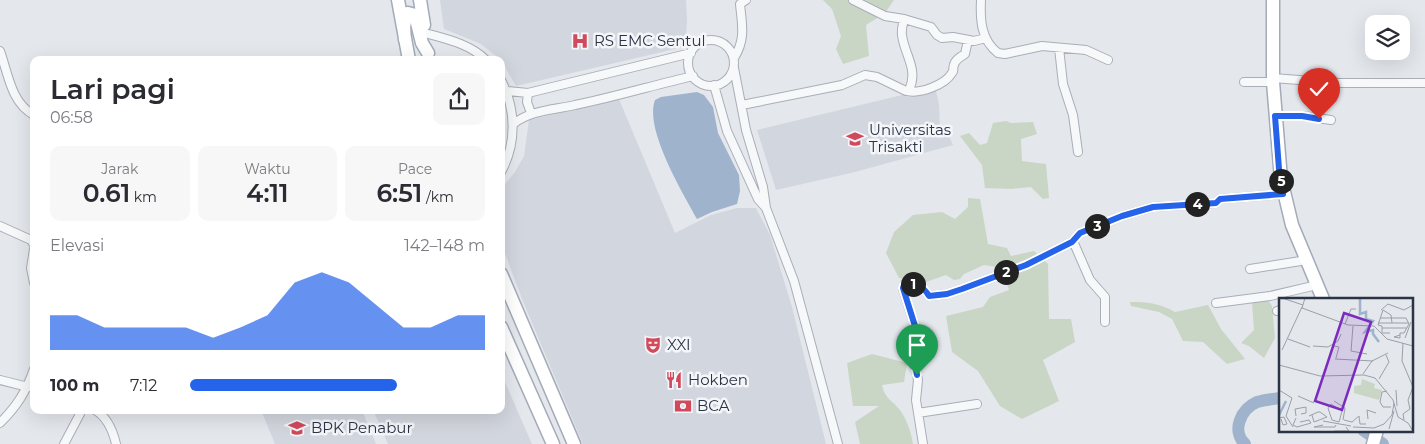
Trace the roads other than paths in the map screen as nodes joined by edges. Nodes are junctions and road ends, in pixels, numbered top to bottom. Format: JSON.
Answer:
{"nodes":[{"id":1,"x":398,"y":0,"type":"edge"},
{"id":2,"x":420,"y":0,"type":"edge"},
{"id":3,"x":746,"y":0,"type":"edge"},
{"id":4,"x":853,"y":0,"type":"edge"},
{"id":5,"x":981,"y":0,"type":"edge"},
{"id":6,"x":1273,"y":0,"type":"edge"},
{"id":7,"x":904,"y":19,"type":"junction"},
{"id":8,"x":425,"y":33,"type":"junction"},
{"id":9,"x":986,"y":38,"type":"junction"},
{"id":10,"x":405,"y":40,"type":"junction"},
{"id":11,"x":968,"y":40,"type":"junction"},
{"id":12,"x":1059,"y":48,"type":"junction"},
{"id":13,"x":0,"y":51,"type":"edge"},
{"id":14,"x":691,"y":53,"type":"junction"},
{"id":15,"x":408,"y":56,"type":"edge"},
{"id":16,"x":429,"y":56,"type":"edge"},
{"id":17,"x":429,"y":56,"type":"edge"},
{"id":18,"x":480,"y":56,"type":"edge"},
{"id":19,"x":734,"y":58,"type":"junction"},
{"id":20,"x":1108,"y":60,"type":"dead end"},
{"id":21,"x":734,"y":68,"type":"junction"},
{"id":22,"x":693,"y":76,"type":"junction"},
{"id":23,"x":1273,"y":80,"type":"junction"},
{"id":24,"x":1244,"y":82,"type":"dead end"},
{"id":25,"x":1425,"y":83,"type":"edge"},
{"id":26,"x":714,"y":86,"type":"junction"},
{"id":27,"x":506,"y":91,"type":"joint"},
{"id":28,"x":908,"y":91,"type":"junction"},
{"id":29,"x":528,"y":93,"type":"junction"},
{"id":30,"x":742,"y":104,"type":"junction"},
{"id":31,"x":30,"y":112,"type":"edge"},
{"id":32,"x":531,"y":113,"type":"junction"},
{"id":33,"x":1275,"y":116,"type":"junction"},
{"id":34,"x":1331,"y":120,"type":"dead end"},
{"id":35,"x":513,"y":124,"type":"junction"},
{"id":36,"x":1078,"y":152,"type":"dead end"},
{"id":37,"x":505,"y":164,"type":"edge"},
{"id":38,"x":1283,"y":194,"type":"junction"},
{"id":39,"x":766,"y":208,"type":"junction"},
{"id":40,"x":0,"y":227,"type":"edge"},
{"id":41,"x":30,"y":240,"type":"edge"},
{"id":42,"x":1073,"y":241,"type":"junction"},
{"id":43,"x":1307,"y":260,"type":"junction"},
{"id":44,"x":1250,"y":269,"type":"dead end"},
{"id":45,"x":505,"y":283,"type":"edge"},
{"id":46,"x":1317,"y":286,"type":"junction"},
{"id":47,"x":1322,"y":298,"type":"edge"},
{"id":48,"x":1216,"y":303,"type":"dead end"},
{"id":49,"x":1105,"y":322,"type":"dead end"},
{"id":50,"x":505,"y":336,"type":"edge"},
{"id":51,"x":0,"y":380,"type":"edge"},
{"id":52,"x":30,"y":381,"type":"edge"},
{"id":53,"x":28,"y":387,"type":"junction"},
{"id":54,"x":977,"y":404,"type":"dead end"},
{"id":55,"x":918,"y":413,"type":"junction"},
{"id":56,"x":80,"y":414,"type":"edge"},
{"id":57,"x":100,"y":414,"type":"edge"},
{"id":58,"x":0,"y":423,"type":"edge"},
{"id":59,"x":64,"y":444,"type":"edge"},
{"id":60,"x":116,"y":444,"type":"edge"},
{"id":61,"x":553,"y":444,"type":"edge"},
{"id":62,"x":574,"y":444,"type":"edge"},
{"id":63,"x":838,"y":444,"type":"edge"},
{"id":64,"x":923,"y":444,"type":"edge"}],
"edges":[{"from":1,"to":10,"type":"main road"},
{"from":2,"to":8,"type":"main road"},
{"from":3,"to":19,"type":"street"},
{"from":4,"to":7,"type":"street"},
{"from":5,"to":9,"type":"street"},
{"from":6,"to":23,"type":"main road"},
{"from":7,"to":11,"type":"street"},
{"from":7,"to":28,"type":"street"},
{"from":8,"to":17,"type":"main road"},
{"from":8,"to":18,"type":"street"},
{"from":9,"to":11,"type":"street"},
{"from":9,"to":12,"type":"street"},
{"from":10,"to":15,"type":"main road"},
{"from":10,"to":16,"type":"main road"},
{"from":11,"to":28,"type":"street"},
{"from":12,"to":20,"type":"street"},
{"from":12,"to":36,"type":"street"},
{"from":13,"to":31,"type":"street"},
{"from":14,"to":19,"type":"street"},
{"from":14,"to":22,"type":"street"},
{"from":14,"to":29,"type":"street"},
{"from":19,"to":21,"type":"street"},
{"from":21,"to":26,"type":"street"},
{"from":21,"to":30,"type":"street"},
{"from":22,"to":26,"type":"street"},
{"from":22,"to":32,"type":"street"},
{"from":23,"to":24,"type":"street"},
{"from":23,"to":25,"type":"street"},
{"from":23,"to":33,"type":"main road"},
{"from":26,"to":39,"type":"street"},
{"from":27,"to":29,"type":"street"},
{"from":27,"to":35,"type":"street"},
{"from":28,"to":30,"type":"street"},
{"from":29,"to":32,"type":"street"},
{"from":30,"to":39,"type":"street"},
{"from":32,"to":35,"type":"street"},
{"from":33,"to":34,"type":"street"},
{"from":33,"to":38,"type":"main road"},
{"from":35,"to":37,"type":"street"},
{"from":38,"to":42,"type":"street"},
{"from":38,"to":43,"type":"main road"},
{"from":39,"to":63,"type":"street"},
{"from":40,"to":41,"type":"street"},
{"from":42,"to":49,"type":"street"},
{"from":42,"to":55,"type":"street"},
{"from":43,"to":44,"type":"street"},
{"from":43,"to":46,"type":"main road"},
{"from":45,"to":62,"type":"main road"},
{"from":46,"to":47,"type":"main road"},
{"from":46,"to":48,"type":"street"},
{"from":50,"to":61,"type":"main road"},
{"from":51,"to":53,"type":"street"},
{"from":52,"to":53,"type":"street"},
{"from":53,"to":58,"type":"street"},
{"from":54,"to":55,"type":"street"},
{"from":55,"to":64,"type":"street"},
{"from":56,"to":59,"type":"street"},
{"from":57,"to":60,"type":"street"}]}
